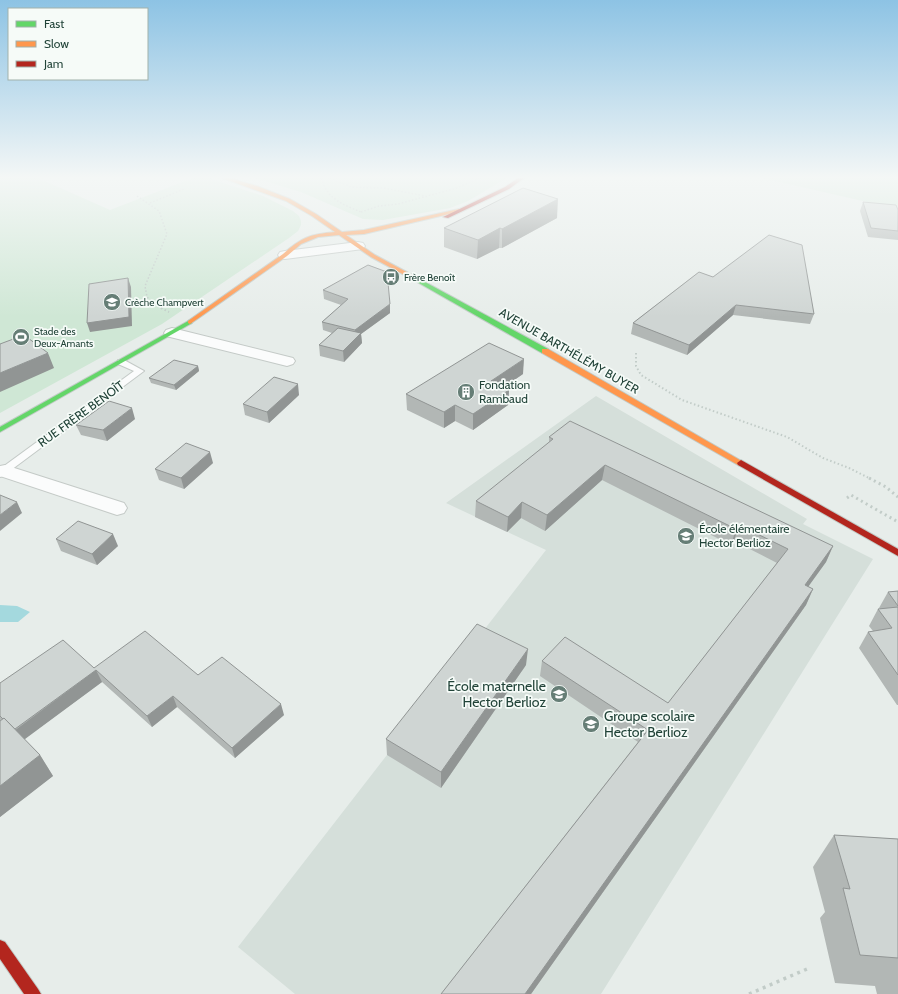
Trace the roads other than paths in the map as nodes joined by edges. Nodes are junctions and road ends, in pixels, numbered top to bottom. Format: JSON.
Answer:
{"nodes":[{"id":1,"x":327,"y":224,"type":"edge"},
{"id":2,"x":398,"y":224,"type":"edge"},
{"id":3,"x":426,"y":224,"type":"edge"},
{"id":4,"x":408,"y":232,"type":"dead end"},
{"id":5,"x":341,"y":234,"type":"junction"},
{"id":6,"x":364,"y":245,"type":"junction"},
{"id":7,"x":285,"y":255,"type":"junction"},
{"id":8,"x":172,"y":333,"type":"junction"},
{"id":9,"x":287,"y":361,"type":"dead end"},
{"id":10,"x":121,"y":362,"type":"junction"},
{"id":11,"x":0,"y":430,"type":"edge"},
{"id":12,"x":2,"y":472,"type":"edge"},
{"id":13,"x":117,"y":508,"type":"dead end"},
{"id":14,"x":898,"y":553,"type":"edge"},
{"id":15,"x":0,"y":947,"type":"edge"},
{"id":16,"x":33,"y":994,"type":"edge"}],
"edges":[{"from":1,"to":5,"type":"main road","name":"AVENUE BARTHÉLÉMY BUYER"},
{"from":2,"to":5,"type":"main road","name":"RUE FRÈRE BENOÎT"},
{"from":3,"to":4,"type":"main road"},
{"from":5,"to":6,"type":"main road","name":"AVENUE BARTHÉLÉMY BUYER"},
{"from":5,"to":7,"type":"main road","name":"RUE FRÈRE BENOÎT"},
{"from":6,"to":7,"type":"street"},
{"from":6,"to":14,"type":"main road","name":"AVENUE BARTHÉLÉMY BUYER"},
{"from":7,"to":8,"type":"main road","name":"RUE FRÈRE BENOÎT"},
{"from":8,"to":9,"type":"street"},
{"from":8,"to":10,"type":"main road","name":"RUE FRÈRE BENOÎT"},
{"from":10,"to":11,"type":"main road","name":"RUE FRÈRE BENOÎT"},
{"from":10,"to":12,"type":"lane","name":"RUE FRÈRE BENOÎT"},
{"from":12,"to":13,"type":"street","name":"RUE FRÈRE BENOÎT"},
{"from":15,"to":16,"type":"main road"}]}
